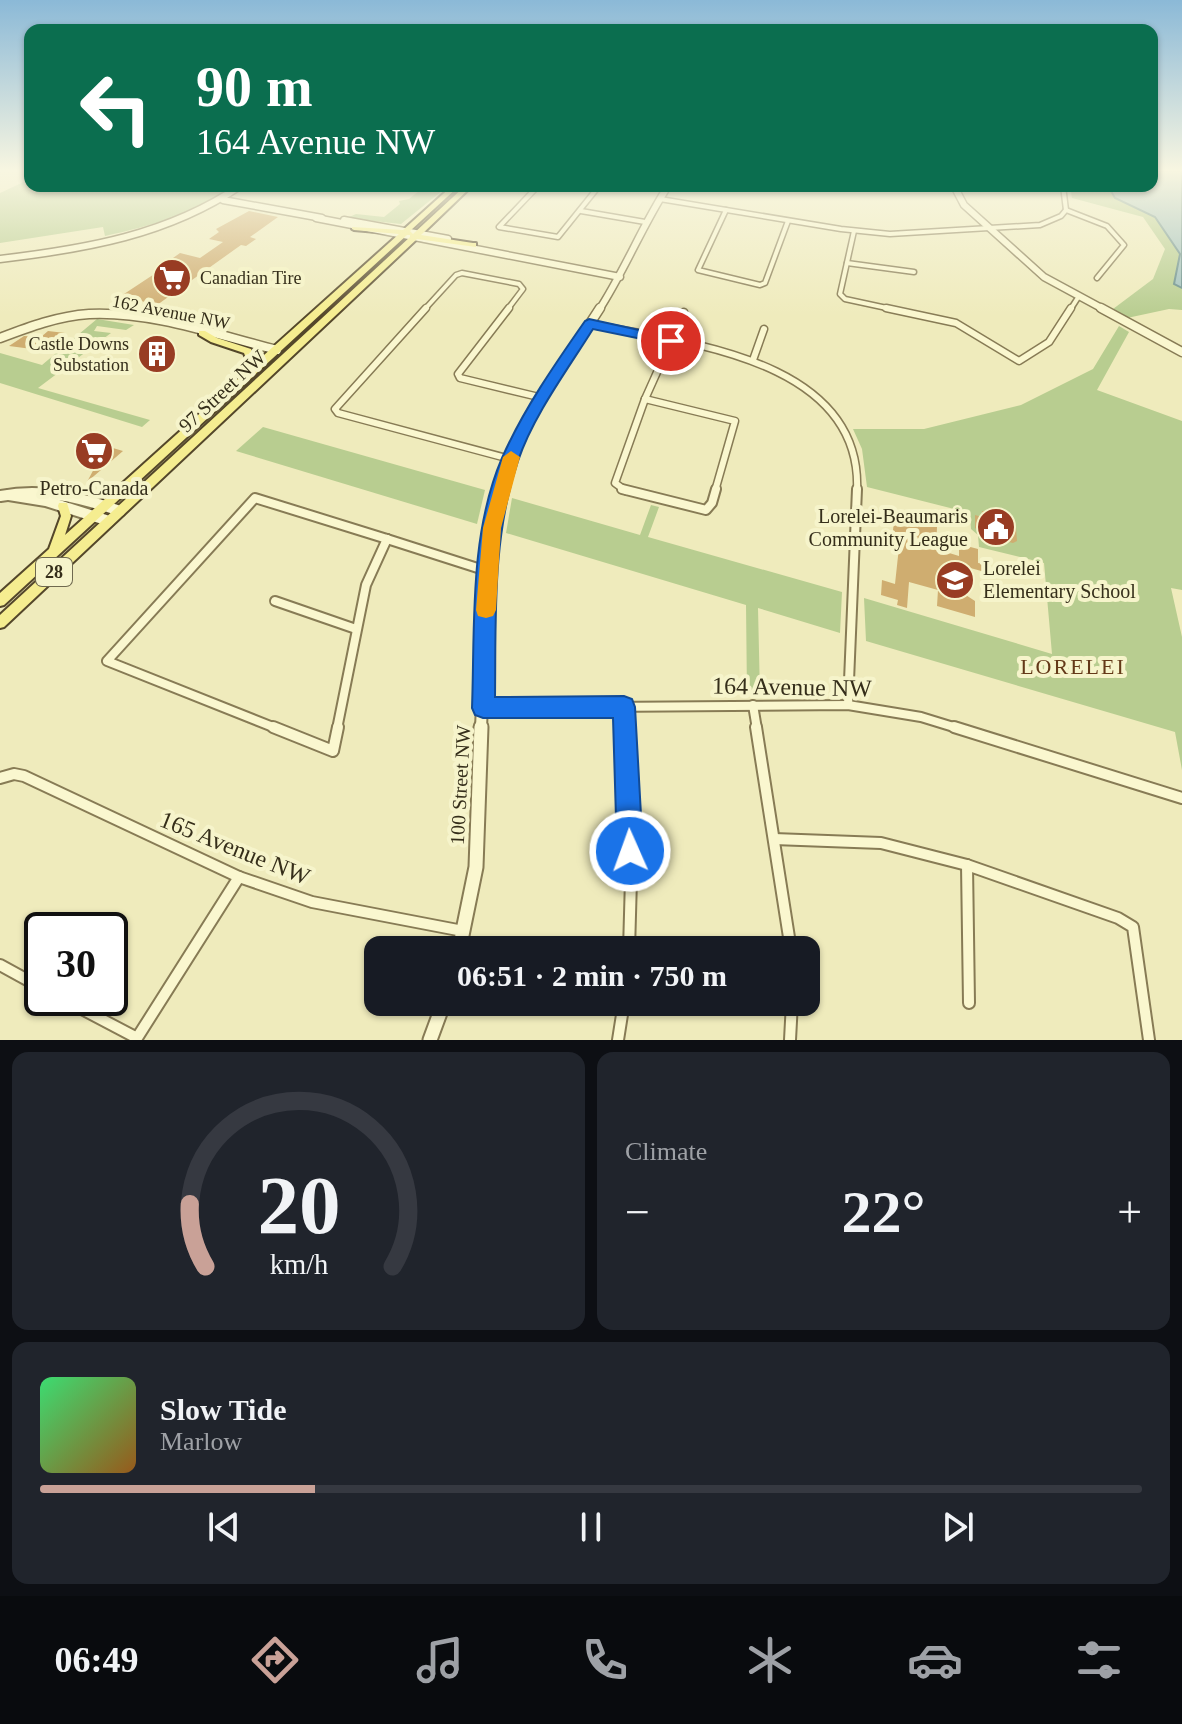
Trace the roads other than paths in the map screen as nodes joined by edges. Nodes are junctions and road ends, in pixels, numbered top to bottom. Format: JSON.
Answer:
{"nodes":[{"id":1,"x":421,"y":219,"type":"edge"},
{"id":2,"x":178,"y":220,"type":"edge"},
{"id":3,"x":322,"y":220,"type":"edge"},
{"id":4,"x":329,"y":220,"type":"edge"},
{"id":5,"x":419,"y":220,"type":"edge"},
{"id":6,"x":506,"y":220,"type":"edge"},
{"id":7,"x":573,"y":220,"type":"edge"},
{"id":8,"x":631,"y":220,"type":"edge"},
{"id":9,"x":722,"y":220,"type":"edge"},
{"id":10,"x":780,"y":220,"type":"edge"},
{"id":11,"x":979,"y":220,"type":"edge"},
{"id":12,"x":1053,"y":220,"type":"edge"},
{"id":13,"x":1093,"y":220,"type":"edge"},
{"id":14,"x":431,"y":221,"type":"joint"},
{"id":15,"x":788,"y":221,"type":"junction"},
{"id":16,"x":645,"y":222,"type":"joint"},
{"id":17,"x":382,"y":226,"type":"junction"},
{"id":18,"x":354,"y":228,"type":"joint"},
{"id":19,"x":989,"y":229,"type":"junction"},
{"id":20,"x":854,"y":231,"type":"junction"},
{"id":21,"x":404,"y":234,"type":"junction"},
{"id":22,"x":415,"y":236,"type":"junction"},
{"id":23,"x":440,"y":241,"type":"junction"},
{"id":24,"x":473,"y":245,"type":"junction"},
{"id":25,"x":502,"y":253,"type":"junction"},
{"id":26,"x":0,"y":259,"type":"edge"},
{"id":27,"x":847,"y":263,"type":"junction"},
{"id":28,"x":382,"y":267,"type":"junction"},
{"id":29,"x":914,"y":272,"type":"dead end"},
{"id":30,"x":620,"y":277,"type":"junction"},
{"id":31,"x":1097,"y":278,"type":"dead end"},
{"id":32,"x":1079,"y":296,"type":"junction"},
{"id":33,"x":684,"y":312,"type":"dead end"},
{"id":34,"x":589,"y":324,"type":"junction"},
{"id":35,"x":764,"y":329,"type":"dead end"},
{"id":36,"x":202,"y":333,"type":"junction"},
{"id":37,"x":0,"y":338,"type":"edge"},
{"id":38,"x":671,"y":341,"type":"junction"},
{"id":39,"x":277,"y":350,"type":"junction"},
{"id":40,"x":1182,"y":352,"type":"edge"},
{"id":41,"x":290,"y":353,"type":"junction"},
{"id":42,"x":753,"y":360,"type":"junction"},
{"id":43,"x":239,"y":384,"type":"junction"},
{"id":44,"x":543,"y":398,"type":"junction"},
{"id":45,"x":645,"y":399,"type":"junction"},
{"id":46,"x":510,"y":459,"type":"junction"},
{"id":47,"x":3,"y":495,"type":"edge"},
{"id":48,"x":63,"y":506,"type":"junction"},
{"id":49,"x":105,"y":506,"type":"junction"},
{"id":50,"x":120,"y":511,"type":"junction"},
{"id":51,"x":94,"y":516,"type":"junction"},
{"id":52,"x":109,"y":521,"type":"junction"},
{"id":53,"x":387,"y":539,"type":"junction"},
{"id":54,"x":53,"y":553,"type":"junction"},
{"id":55,"x":487,"y":571,"type":"junction"},
{"id":56,"x":0,"y":601,"type":"edge"},
{"id":57,"x":275,"y":601,"type":"dead end"},
{"id":58,"x":0,"y":623,"type":"edge"},
{"id":59,"x":356,"y":629,"type":"junction"},
{"id":60,"x":753,"y":705,"type":"junction"},
{"id":61,"x":848,"y":705,"type":"junction"},
{"id":62,"x":624,"y":707,"type":"junction"},
{"id":63,"x":483,"y":708,"type":"junction"},
{"id":64,"x":0,"y":778,"type":"edge"},
{"id":65,"x":1182,"y":798,"type":"edge"},
{"id":66,"x":774,"y":839,"type":"junction"},
{"id":67,"x":967,"y":865,"type":"junction"},
{"id":68,"x":239,"y":877,"type":"junction"},
{"id":69,"x":465,"y":931,"type":"junction"},
{"id":70,"x":463,"y":936,"type":"edge"},
{"id":71,"x":629,"y":936,"type":"edge"},
{"id":72,"x":789,"y":936,"type":"edge"},
{"id":73,"x":0,"y":965,"type":"edge"},
{"id":74,"x":24,"y":978,"type":"edge"},
{"id":75,"x":969,"y":1003,"type":"dead end"},
{"id":76,"x":95,"y":1016,"type":"edge"},
{"id":77,"x":439,"y":1016,"type":"edge"},
{"id":78,"x":622,"y":1016,"type":"edge"},
{"id":79,"x":791,"y":1016,"type":"edge"},
{"id":80,"x":137,"y":1038,"type":"edge"},
{"id":81,"x":430,"y":1040,"type":"edge"},
{"id":82,"x":618,"y":1040,"type":"edge"},
{"id":83,"x":790,"y":1040,"type":"edge"},
{"id":84,"x":1149,"y":1040,"type":"edge"}],
"edges":[{"from":1,"to":21,"type":"main road","name":"97 Street NW"},
{"from":2,"to":26,"type":"street"},
{"from":3,"to":18,"type":"street"},
{"from":4,"to":17,"type":"street"},
{"from":5,"to":17,"type":"main road"},
{"from":6,"to":7,"type":"street"},
{"from":8,"to":16,"type":"street"},
{"from":9,"to":15,"type":"street"},
{"from":10,"to":15,"type":"street"},
{"from":11,"to":19,"type":"street"},
{"from":12,"to":19,"type":"street"},
{"from":13,"to":31,"type":"street"},
{"from":14,"to":22,"type":"main road","name":"97 Street NW"},
{"from":14,"to":23,"type":"main road"},
{"from":15,"to":20,"type":"street"},
{"from":16,"to":30,"type":"street","name":"100 Street NW"},
{"from":17,"to":21,"type":"street"},
{"from":18,"to":21,"type":"main road"},
{"from":19,"to":20,"type":"street"},
{"from":19,"to":32,"type":"street"},
{"from":20,"to":27,"type":"street"},
{"from":21,"to":22,"type":"main road"},
{"from":21,"to":39,"type":"main road","name":"97 Street NW"},
{"from":22,"to":23,"type":"street"},
{"from":22,"to":24,"type":"main road"},
{"from":22,"to":28,"type":"main road","name":"97 Street NW"},
{"from":23,"to":24,"type":"street"},
{"from":23,"to":25,"type":"street"},
{"from":23,"to":28,"type":"main road"},
{"from":24,"to":25,"type":"street"},
{"from":25,"to":30,"type":"street"},
{"from":27,"to":29,"type":"street"},
{"from":27,"to":32,"type":"street"},
{"from":28,"to":41,"type":"main road","name":"97 Street NW"},
{"from":30,"to":34,"type":"street","name":"100 Street NW"},
{"from":32,"to":40,"type":"street"},
{"from":33,"to":38,"type":"street"},
{"from":34,"to":38,"type":"street"},
{"from":34,"to":44,"type":"street","name":"100 Street NW"},
{"from":35,"to":42,"type":"street"},
{"from":36,"to":37,"type":"street","name":"162 Avenue NW"},
{"from":36,"to":39,"type":"street","name":"162 Avenue NW"},
{"from":36,"to":43,"type":"main road"},
{"from":38,"to":42,"type":"street"},
{"from":38,"to":45,"type":"street"},
{"from":39,"to":41,"type":"street","name":"162 Avenue NW"},
{"from":39,"to":43,"type":"main road","name":"97 Street NW"},
{"from":41,"to":50,"type":"main road","name":"97 Street NW"},
{"from":42,"to":61,"type":"street"},
{"from":43,"to":49,"type":"main road","name":"97 Street NW"},
{"from":44,"to":46,"type":"street","name":"100 Street NW"},
{"from":44,"to":46,"type":"street"},
{"from":45,"to":45,"type":"street"},
{"from":46,"to":55,"type":"street","name":"100 Street NW"},
{"from":47,"to":48,"type":"street"},
{"from":47,"to":49,"type":"street"},
{"from":48,"to":51,"type":"street"},
{"from":48,"to":54,"type":"main road"},
{"from":49,"to":50,"type":"street"},
{"from":49,"to":51,"type":"main road","name":"97 Street NW"},
{"from":50,"to":52,"type":"main road","name":"97 Street NW"},
{"from":51,"to":52,"type":"street"},
{"from":51,"to":54,"type":"main road","name":"97 Street NW"},
{"from":52,"to":58,"type":"main road","name":"97 Street NW","number":"28"},
{"from":53,"to":55,"type":"street"},
{"from":53,"to":59,"type":"street"},
{"from":53,"to":59,"type":"street"},
{"from":54,"to":56,"type":"main road","name":"97 Street NW"},
{"from":55,"to":63,"type":"street","name":"100 Street NW"},
{"from":57,"to":59,"type":"street"},
{"from":60,"to":61,"type":"street","name":"164 Avenue NW"},
{"from":60,"to":62,"type":"street","name":"164 Avenue NW"},
{"from":60,"to":66,"type":"street"},
{"from":61,"to":65,"type":"street","name":"164 Avenue NW"},
{"from":62,"to":63,"type":"street","name":"164 Avenue NW"},
{"from":62,"to":71,"type":"street"},
{"from":63,"to":69,"type":"street","name":"100 Street NW"},
{"from":64,"to":68,"type":"street","name":"165 Avenue NW"},
{"from":66,"to":67,"type":"street"},
{"from":66,"to":72,"type":"street"},
{"from":67,"to":75,"type":"street"},
{"from":67,"to":84,"type":"street"},
{"from":68,"to":69,"type":"street","name":"165 Avenue NW"},
{"from":68,"to":80,"type":"street"},
{"from":69,"to":70,"type":"street","name":"100 Street NW"},
{"from":73,"to":74,"type":"street"},
{"from":76,"to":80,"type":"street"},
{"from":77,"to":81,"type":"street"},
{"from":78,"to":82,"type":"street"},
{"from":79,"to":83,"type":"street"}]}
